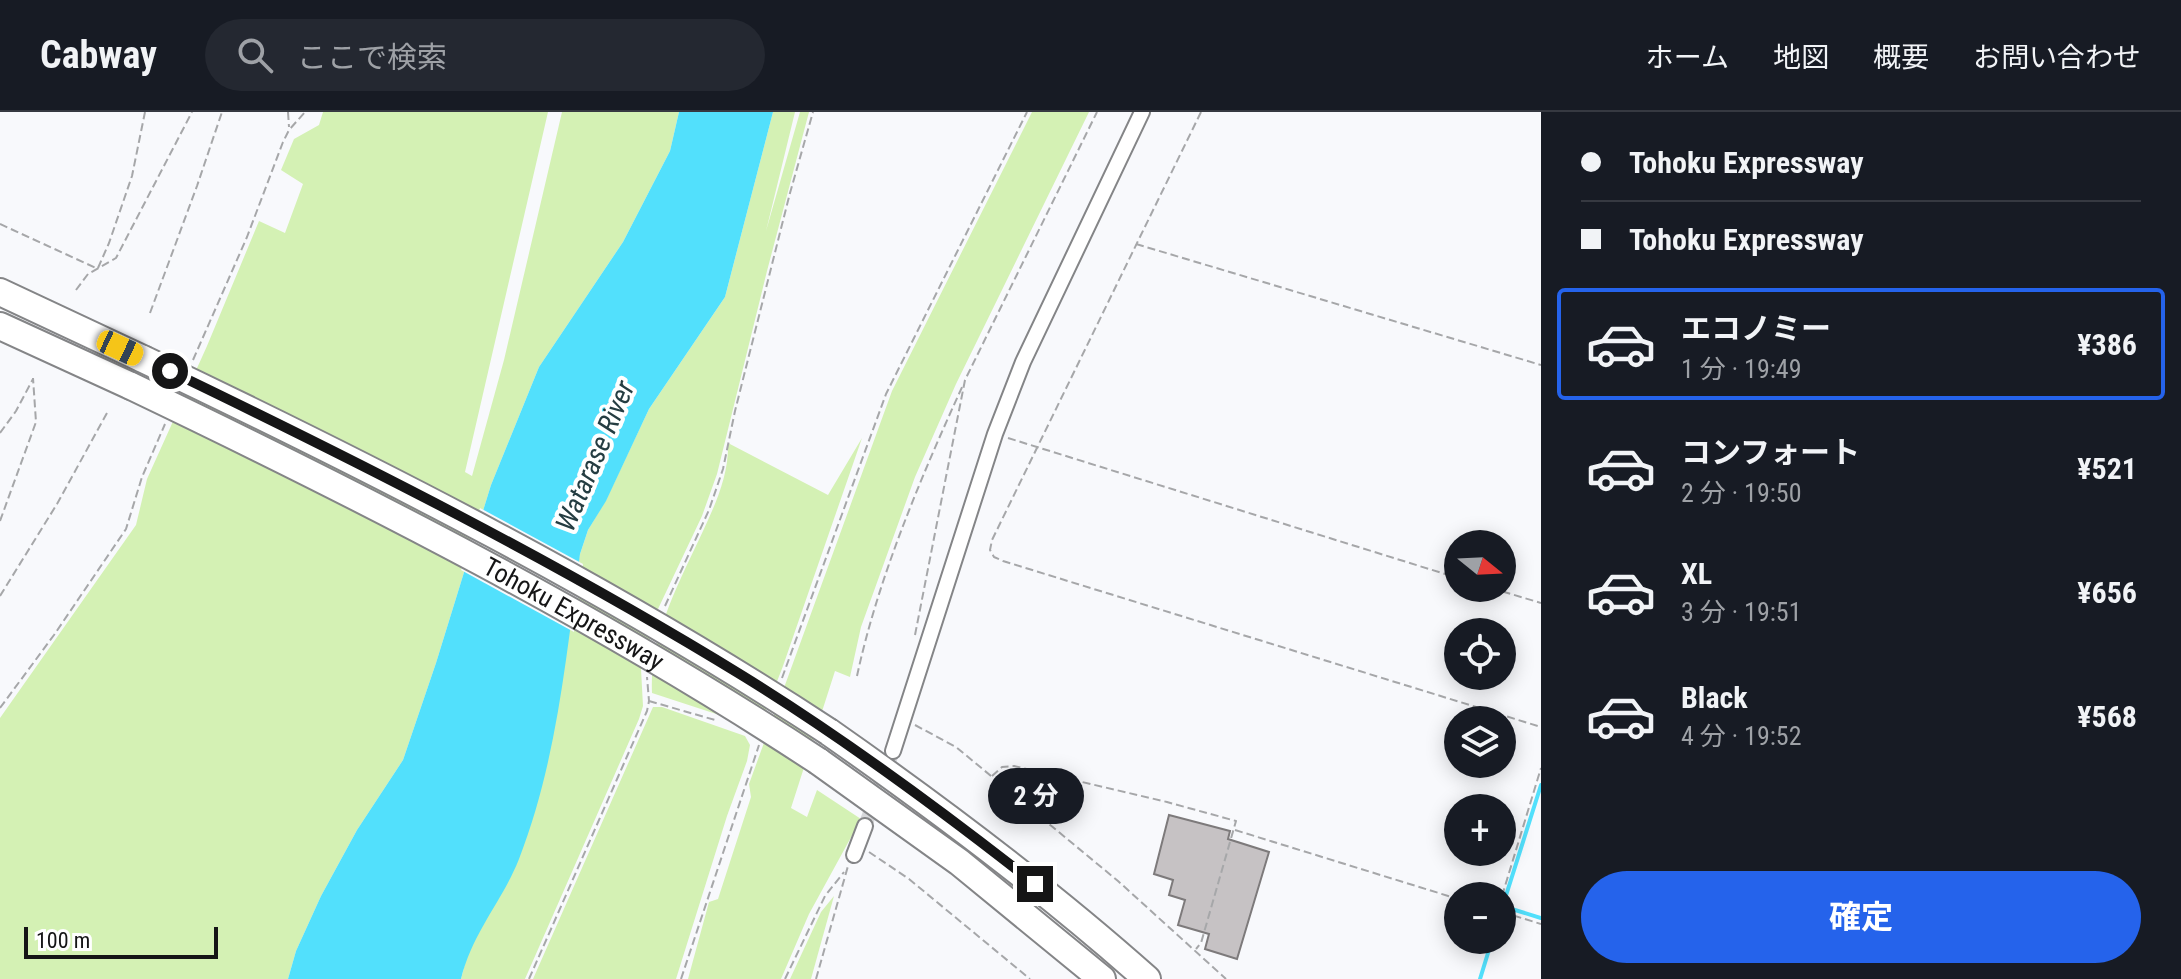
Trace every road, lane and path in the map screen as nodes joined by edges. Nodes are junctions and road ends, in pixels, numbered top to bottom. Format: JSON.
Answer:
{"nodes":[{"id":1,"x":145,"y":112,"type":"edge"},
{"id":2,"x":192,"y":112,"type":"edge"},
{"id":3,"x":222,"y":112,"type":"edge"},
{"id":4,"x":288,"y":112,"type":"edge"},
{"id":5,"x":813,"y":112,"type":"edge"},
{"id":6,"x":1027,"y":112,"type":"edge"},
{"id":7,"x":1097,"y":112,"type":"edge"},
{"id":8,"x":1142,"y":112,"type":"edge"},
{"id":9,"x":1201,"y":112,"type":"edge"},
{"id":10,"x":289,"y":130,"type":"dead end"},
{"id":11,"x":0,"y":224,"type":"edge"},
{"id":12,"x":1135,"y":243,"type":"junction"},
{"id":13,"x":97,"y":269,"type":"junction"},
{"id":14,"x":76,"y":290,"type":"dead end"},
{"id":15,"x":0,"y":292,"type":"edge"},
{"id":16,"x":150,"y":313,"type":"dead end"},
{"id":17,"x":0,"y":326,"type":"edge"},
{"id":18,"x":1541,"y":365,"type":"edge"},
{"id":19,"x":965,"y":380,"type":"junction"},
{"id":20,"x":107,"y":413,"type":"dead end"},
{"id":21,"x":0,"y":433,"type":"edge"},
{"id":22,"x":995,"y":434,"type":"junction"},
{"id":23,"x":1039,"y":448,"type":"junction"},
{"id":24,"x":0,"y":521,"type":"edge"},
{"id":25,"x":1444,"y":574,"type":"edge"},
{"id":26,"x":0,"y":596,"type":"edge"},
{"id":27,"x":1516,"y":596,"type":"edge"},
{"id":28,"x":1541,"y":603,"type":"edge"},
{"id":29,"x":663,"y":609,"type":"dead end"},
{"id":30,"x":914,"y":644,"type":"dead end"},
{"id":31,"x":646,"y":668,"type":"dead end"},
{"id":32,"x":857,"y":676,"type":"dead end"},
{"id":33,"x":781,"y":682,"type":"dead end"},
{"id":34,"x":649,"y":701,"type":"junction"},
{"id":35,"x":903,"y":720,"type":"junction"},
{"id":36,"x":718,"y":721,"type":"dead end"},
{"id":37,"x":1541,"y":727,"type":"edge"},
{"id":38,"x":762,"y":734,"type":"dead end"},
{"id":39,"x":893,"y":751,"type":"tunnel mouth"},
{"id":40,"x":1541,"y":768,"type":"edge"},
{"id":41,"x":992,"y":776,"type":"junction"},
{"id":42,"x":865,"y":826,"type":"tunnel mouth"},
{"id":43,"x":1234,"y":830,"type":"junction"},
{"id":44,"x":856,"y":850,"type":"junction"},
{"id":45,"x":846,"y":869,"type":"junction"},
{"id":46,"x":1506,"y":882,"type":"edge"},
{"id":47,"x":1444,"y":895,"type":"edge"},
{"id":48,"x":1516,"y":916,"type":"edge"},
{"id":49,"x":1541,"y":924,"type":"edge"},
{"id":50,"x":1196,"y":950,"type":"junction"},
{"id":51,"x":529,"y":979,"type":"edge"},
{"id":52,"x":681,"y":979,"type":"edge"},
{"id":53,"x":785,"y":979,"type":"edge"},
{"id":54,"x":816,"y":979,"type":"edge"},
{"id":55,"x":1030,"y":979,"type":"edge"},
{"id":56,"x":1102,"y":979,"type":"edge"},
{"id":57,"x":1147,"y":979,"type":"edge"},
{"id":58,"x":1226,"y":979,"type":"edge"}],
"edges":[{"from":1,"to":13,"type":"path"},
{"from":2,"to":13,"type":"path"},
{"from":3,"to":16,"type":"path"},
{"from":4,"to":10,"type":"path"},
{"from":5,"to":29,"type":"path"},
{"from":6,"to":33,"type":"path"},
{"from":7,"to":19,"type":"path"},
{"from":8,"to":22,"type":"street"},
{"from":9,"to":12,"type":"path"},
{"from":11,"to":13,"type":"path"},
{"from":12,"to":18,"type":"path"},
{"from":12,"to":23,"type":"path"},
{"from":13,"to":14,"type":"path"},
{"from":15,"to":57,"type":"highway","name":"Tohoku Expressway","bridge":true},
{"from":17,"to":56,"type":"highway","name":"Tohoku Expressway","bridge":true},
{"from":19,"to":30,"type":"path"},
{"from":19,"to":32,"type":"path"},
{"from":20,"to":26,"type":"path"},
{"from":21,"to":24,"type":"path"},
{"from":22,"to":23,"type":"path"},
{"from":22,"to":35,"type":"street"},
{"from":23,"to":25,"type":"path"},
{"from":23,"to":37,"type":"path"},
{"from":27,"to":28,"type":"path"},
{"from":31,"to":34,"type":"path"},
{"from":34,"to":36,"type":"path"},
{"from":34,"to":51,"type":"path"},
{"from":35,"to":39,"type":"street"},
{"from":35,"to":41,"type":"path"},
{"from":38,"to":52,"type":"path"},
{"from":40,"to":46,"type":"path"},
{"from":41,"to":43,"type":"path"},
{"from":41,"to":50,"type":"path"},
{"from":42,"to":44,"type":"street"},
{"from":43,"to":47,"type":"path"},
{"from":43,"to":50,"type":"path"},
{"from":44,"to":45,"type":"path"},
{"from":44,"to":55,"type":"path"},
{"from":45,"to":53,"type":"path"},
{"from":45,"to":54,"type":"path"},
{"from":48,"to":49,"type":"path"},
{"from":50,"to":58,"type":"path"}]}
